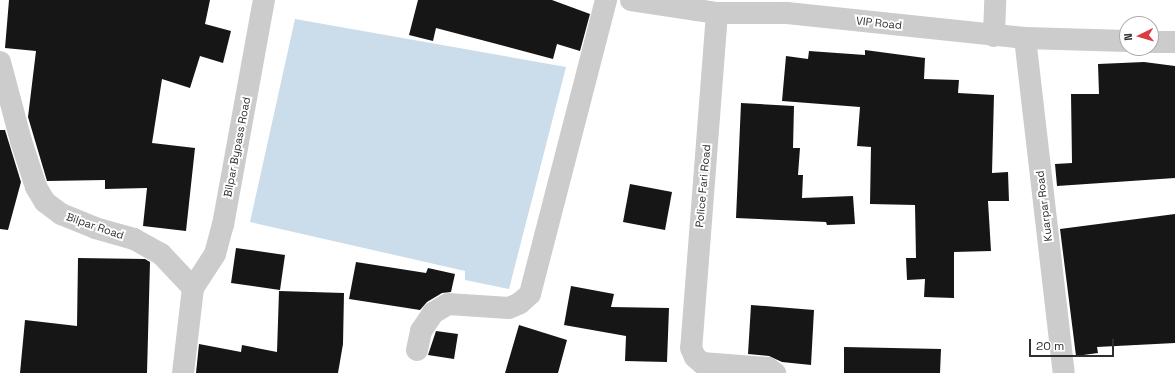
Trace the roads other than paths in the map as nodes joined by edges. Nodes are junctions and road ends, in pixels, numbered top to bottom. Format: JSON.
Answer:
{"nodes":[{"id":1,"x":264,"y":0,"type":"edge"},
{"id":2,"x":606,"y":0,"type":"edge"},
{"id":3,"x":631,"y":0,"type":"edge"},
{"id":4,"x":995,"y":0,"type":"edge"},
{"id":5,"x":788,"y":7,"type":"edge"},
{"id":6,"x":717,"y":13,"type":"junction"},
{"id":7,"x":994,"y":36,"type":"junction"},
{"id":8,"x":1025,"y":38,"type":"junction"},
{"id":9,"x":1119,"y":41,"type":"edge"},
{"id":10,"x":1159,"y":42,"type":"edge"},
{"id":11,"x":1175,"y":42,"type":"edge"},
{"id":12,"x":0,"y":62,"type":"edge"},
{"id":13,"x":193,"y":288,"type":"junction"},
{"id":14,"x":417,"y":350,"type":"dead end"},
{"id":15,"x":183,"y":373,"type":"edge"},
{"id":16,"x":776,"y":373,"type":"edge"},
{"id":17,"x":1064,"y":373,"type":"edge"}],
"edges":[{"from":1,"to":13,"type":"street","name":"Bilpar Bypass Road"},
{"from":2,"to":14,"type":"street"},
{"from":3,"to":6,"type":"street","name":"VIP Road"},
{"from":4,"to":7,"type":"street"},
{"from":5,"to":6,"type":"street","name":"VIP Road"},
{"from":5,"to":7,"type":"street","name":"VIP Road"},
{"from":6,"to":16,"type":"street","name":"Police Fari Road"},
{"from":7,"to":8,"type":"street","name":"VIP Road"},
{"from":8,"to":9,"type":"street","name":"VIP Road"},
{"from":8,"to":17,"type":"street","name":"Kuarpar Road"},
{"from":10,"to":11,"type":"street"},
{"from":12,"to":13,"type":"street","name":"Bilpar Road"},
{"from":13,"to":15,"type":"street"}]}
